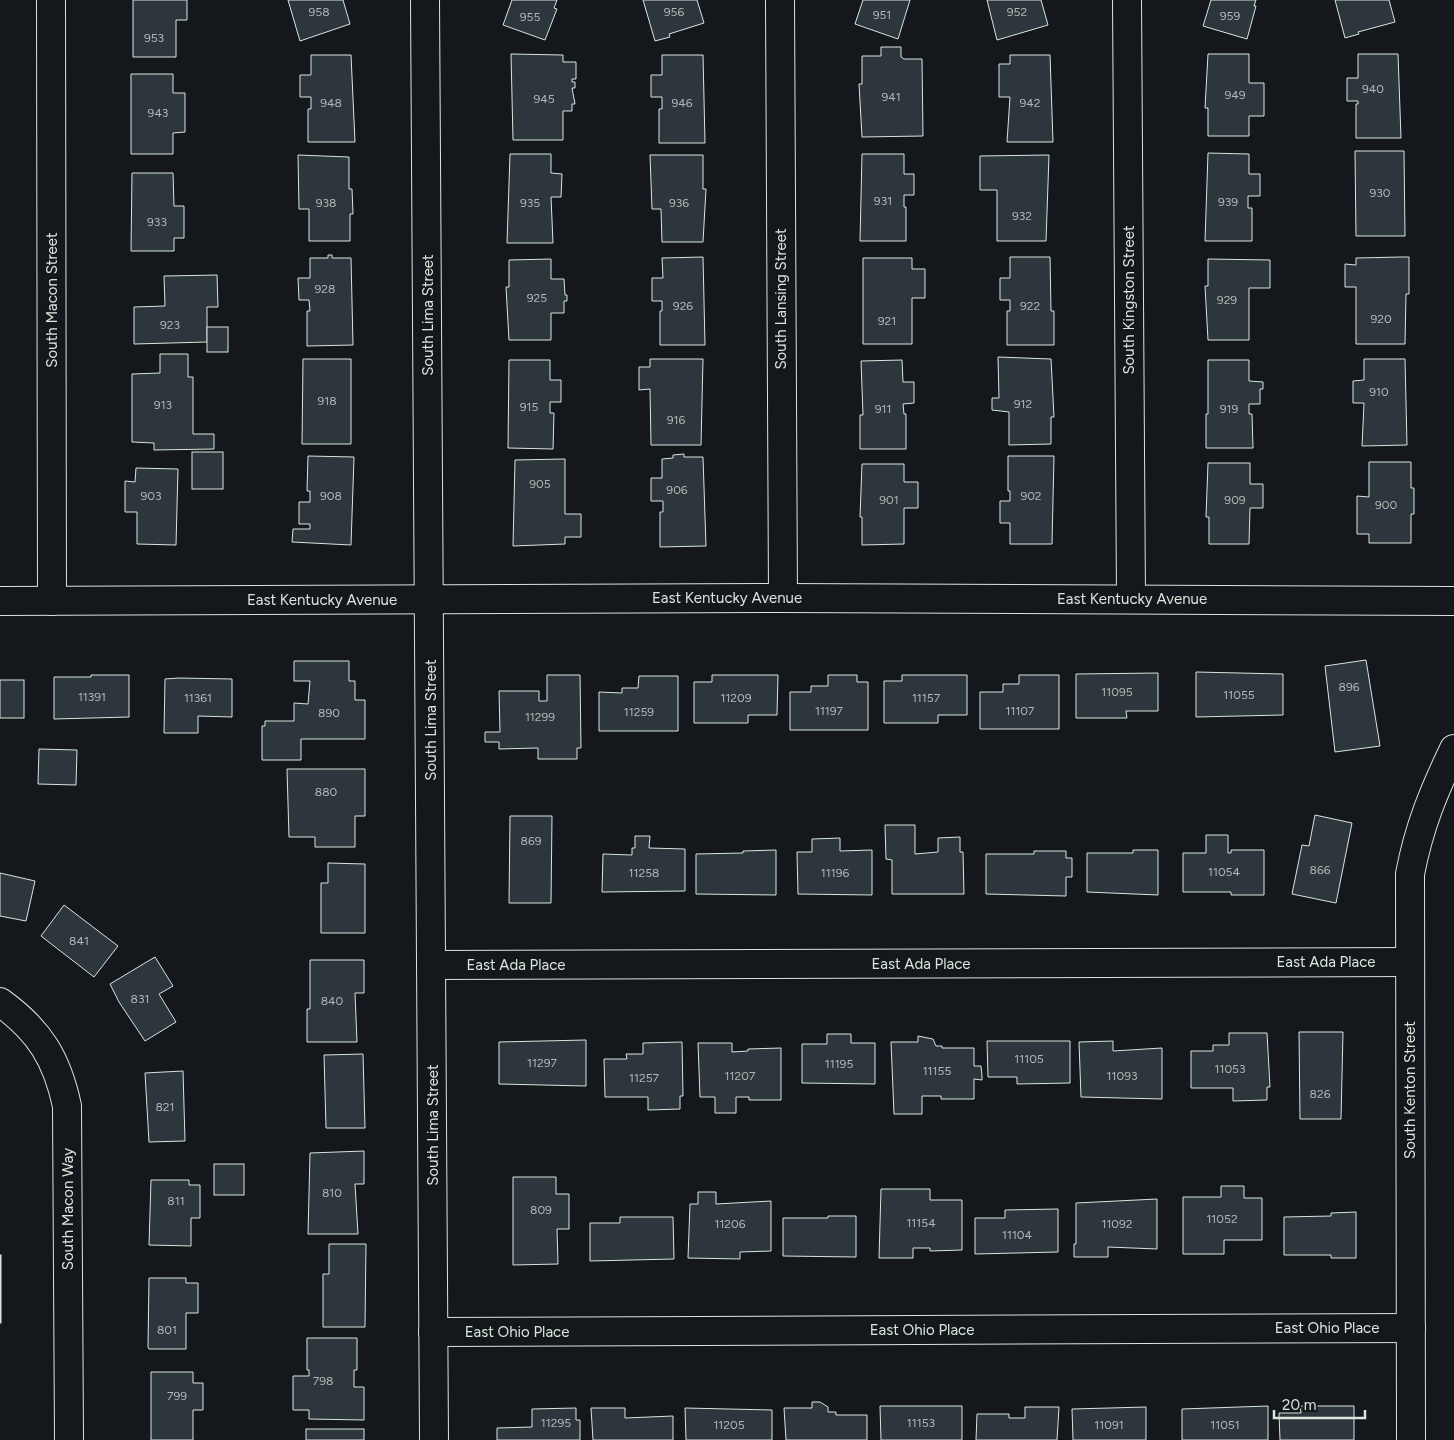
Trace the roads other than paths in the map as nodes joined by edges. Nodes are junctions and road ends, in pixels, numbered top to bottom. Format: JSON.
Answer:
{"nodes":[{"id":1,"x":51,"y":0,"type":"edge"},
{"id":2,"x":425,"y":0,"type":"edge"},
{"id":3,"x":780,"y":0,"type":"edge"},
{"id":4,"x":1127,"y":0,"type":"edge"},
{"id":5,"x":783,"y":598,"type":"junction"},
{"id":6,"x":431,"y":599,"type":"junction"},
{"id":7,"x":1131,"y":599,"type":"junction"},
{"id":8,"x":0,"y":601,"type":"edge"},
{"id":9,"x":52,"y":601,"type":"junction"},
{"id":10,"x":1454,"y":601,"type":"edge"},
{"id":11,"x":1454,"y":749,"type":"edge"},
{"id":12,"x":1409,"y":962,"type":"junction"},
{"id":13,"x":432,"y":965,"type":"junction"},
{"id":14,"x":0,"y":1002,"type":"edge"},
{"id":15,"x":1410,"y":1328,"type":"junction"},
{"id":16,"x":433,"y":1332,"type":"junction"},
{"id":17,"x":69,"y":1440,"type":"edge"},
{"id":18,"x":434,"y":1440,"type":"edge"},
{"id":19,"x":1411,"y":1440,"type":"edge"}],
"edges":[{"from":1,"to":9,"type":"street","name":"South Macon Street"},
{"from":2,"to":6,"type":"street","name":"South Lima Street"},
{"from":3,"to":5,"type":"street","name":"South Lansing Street"},
{"from":4,"to":7,"type":"street","name":"South Kingston Street"},
{"from":5,"to":6,"type":"street","name":"East Kentucky Avenue"},
{"from":5,"to":7,"type":"street","name":"East Kentucky Avenue"},
{"from":6,"to":9,"type":"street","name":"East Kentucky Avenue"},
{"from":6,"to":13,"type":"street","name":"South Lima Street"},
{"from":7,"to":10,"type":"street","name":"East Kentucky Avenue"},
{"from":8,"to":9,"type":"street","name":"East Kentucky Avenue"},
{"from":11,"to":12,"type":"street","name":"South Kenton Street"},
{"from":12,"to":13,"type":"street","name":"East Ada Place"},
{"from":12,"to":15,"type":"street","name":"South Kenton Street"},
{"from":13,"to":16,"type":"street","name":"South Lima Street"},
{"from":14,"to":17,"type":"street","name":"South Macon Way"},
{"from":15,"to":16,"type":"street","name":"East Ohio Place"},
{"from":15,"to":19,"type":"street","name":"South Kenton Street"},
{"from":16,"to":18,"type":"street","name":"South Lima Street"}]}
